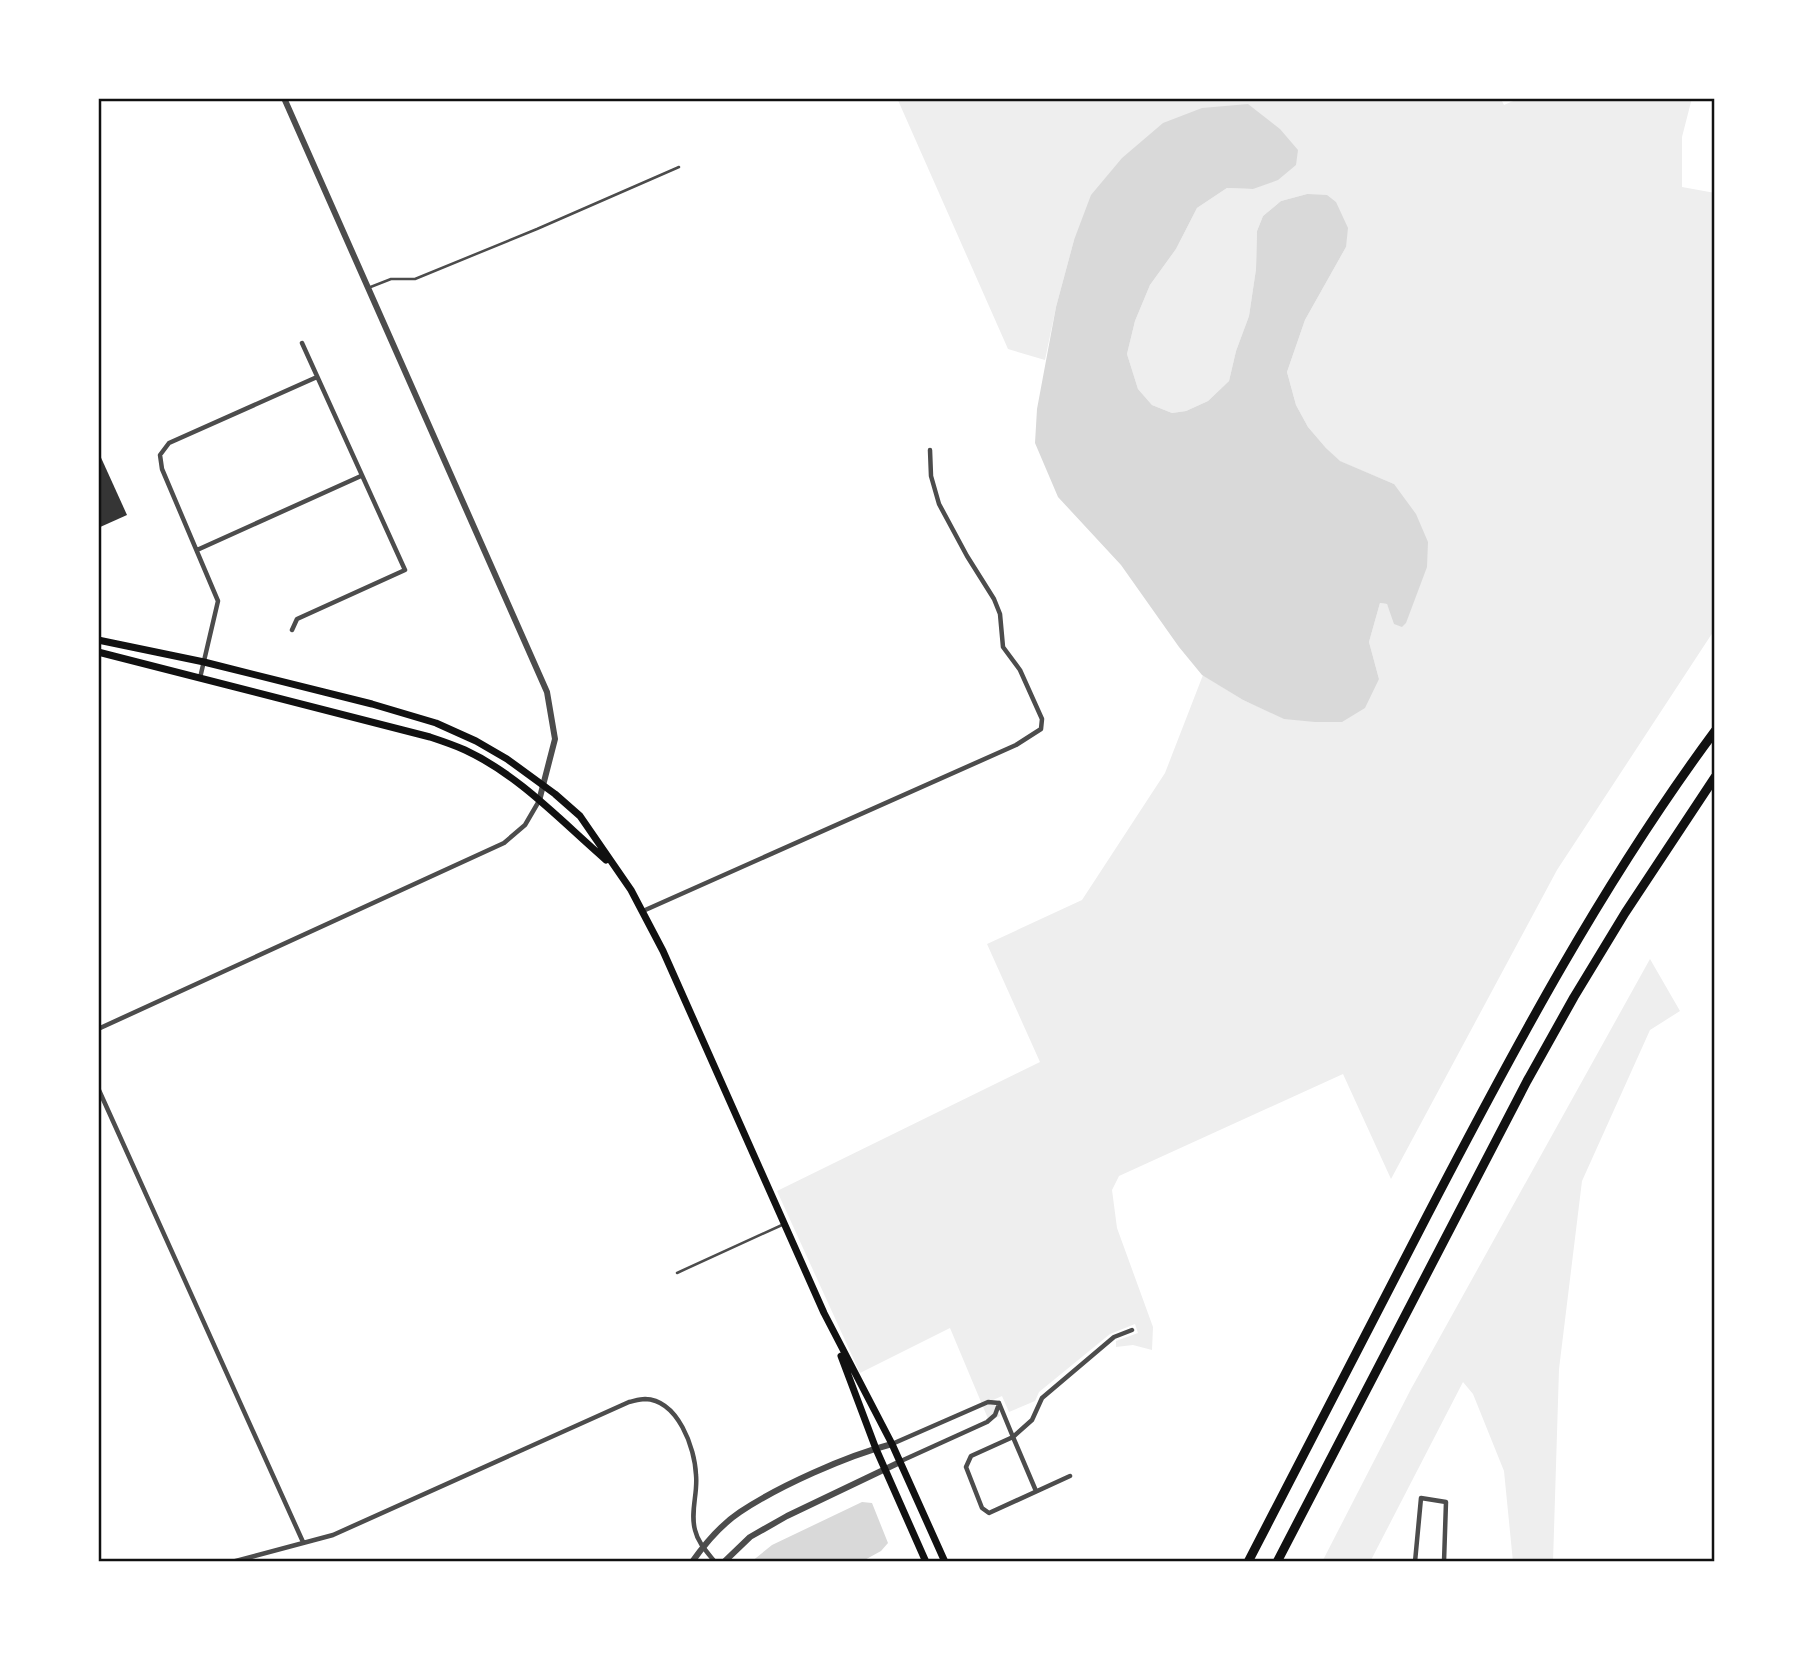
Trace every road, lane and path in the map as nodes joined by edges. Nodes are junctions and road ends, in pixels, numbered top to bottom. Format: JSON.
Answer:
{"nodes":[{"id":1,"x":284,"y":98,"type":"edge"},
{"id":2,"x":679,"y":167,"type":"dead end"},
{"id":3,"x":368,"y":288,"type":"junction"},
{"id":4,"x":302,"y":343,"type":"dead end"},
{"id":5,"x":317,"y":377,"type":"junction"},
{"id":6,"x":930,"y":450,"type":"dead end"},
{"id":7,"x":362,"y":476,"type":"junction"},
{"id":8,"x":197,"y":550,"type":"junction"},
{"id":9,"x":292,"y":630,"type":"dead end"},
{"id":10,"x":98,"y":640,"type":"edge"},
{"id":11,"x":98,"y":652,"type":"edge"},
{"id":12,"x":204,"y":662,"type":"junction"},
{"id":13,"x":200,"y":678,"type":"junction"},
{"id":14,"x":1715,"y":731,"type":"edge"},
{"id":15,"x":1715,"y":776,"type":"edge"},
{"id":16,"x":544,"y":785,"type":"junction"},
{"id":17,"x":539,"y":801,"type":"junction"},
{"id":18,"x":615,"y":868,"type":"junction"},
{"id":19,"x":643,"y":911,"type":"junction"},
{"id":20,"x":98,"y":1029,"type":"edge"},
{"id":21,"x":98,"y":1088,"type":"edge"},
{"id":22,"x":785,"y":1223,"type":"junction"},
{"id":23,"x":677,"y":1273,"type":"dead end"},
{"id":24,"x":831,"y":1329,"type":"junction"},
{"id":25,"x":1132,"y":1330,"type":"dead end"},
{"id":26,"x":999,"y":1403,"type":"junction"},
{"id":27,"x":1013,"y":1437,"type":"junction"},
{"id":28,"x":892,"y":1444,"type":"junction"},
{"id":29,"x":876,"y":1449,"type":"junction"},
{"id":30,"x":900,"y":1462,"type":"junction"},
{"id":31,"x":885,"y":1471,"type":"junction"},
{"id":32,"x":1070,"y":1476,"type":"dead end"},
{"id":33,"x":1036,"y":1492,"type":"junction"},
{"id":34,"x":303,"y":1542,"type":"junction"},
{"id":35,"x":703,"y":1548,"type":"junction"},
{"id":36,"x":232,"y":1562,"type":"edge"},
{"id":37,"x":692,"y":1562,"type":"edge"},
{"id":38,"x":715,"y":1562,"type":"edge"},
{"id":39,"x":724,"y":1562,"type":"edge"},
{"id":40,"x":926,"y":1562,"type":"edge"},
{"id":41,"x":945,"y":1562,"type":"edge"},
{"id":42,"x":1248,"y":1562,"type":"edge"},
{"id":43,"x":1278,"y":1562,"type":"edge"},
{"id":44,"x":1415,"y":1562,"type":"edge"},
{"id":45,"x":1444,"y":1562,"type":"edge"}],
"edges":[{"from":1,"to":3,"type":"street"},
{"from":2,"to":3,"type":"lane"},
{"from":3,"to":16,"type":"street"},
{"from":4,"to":5,"type":"street"},
{"from":5,"to":7,"type":"street"},
{"from":5,"to":8,"type":"street"},
{"from":6,"to":19,"type":"street"},
{"from":7,"to":8,"type":"street"},
{"from":7,"to":9,"type":"street"},
{"from":8,"to":12,"type":"street"},
{"from":10,"to":12,"type":"main road"},
{"from":11,"to":13,"type":"main road"},
{"from":12,"to":13,"type":"street"},
{"from":12,"to":16,"type":"main road"},
{"from":13,"to":17,"type":"main road"},
{"from":14,"to":42,"type":"highway"},
{"from":15,"to":43,"type":"highway"},
{"from":16,"to":17,"type":"street"},
{"from":16,"to":18,"type":"main road"},
{"from":17,"to":18,"type":"main road"},
{"from":17,"to":20,"type":"street"},
{"from":18,"to":19,"type":"main road"},
{"from":19,"to":22,"type":"main road"},
{"from":21,"to":34,"type":"street"},
{"from":22,"to":23,"type":"lane"},
{"from":22,"to":24,"type":"main road"},
{"from":24,"to":28,"type":"main road"},
{"from":24,"to":29,"type":"main road"},
{"from":25,"to":27,"type":"street"},
{"from":26,"to":27,"type":"street"},
{"from":26,"to":28,"type":"street"},
{"from":26,"to":30,"type":"street"},
{"from":27,"to":33,"type":"street"},
{"from":27,"to":33,"type":"street"},
{"from":28,"to":29,"type":"street"},
{"from":28,"to":30,"type":"main road"},
{"from":29,"to":31,"type":"main road"},
{"from":29,"to":35,"type":"street"},
{"from":30,"to":31,"type":"street"},
{"from":30,"to":41,"type":"main road"},
{"from":31,"to":39,"type":"street"},
{"from":31,"to":40,"type":"main road"},
{"from":32,"to":33,"type":"street"},
{"from":34,"to":35,"type":"street"},
{"from":34,"to":36,"type":"street"},
{"from":35,"to":37,"type":"street"},
{"from":35,"to":38,"type":"street"},
{"from":44,"to":45,"type":"street"}]}
